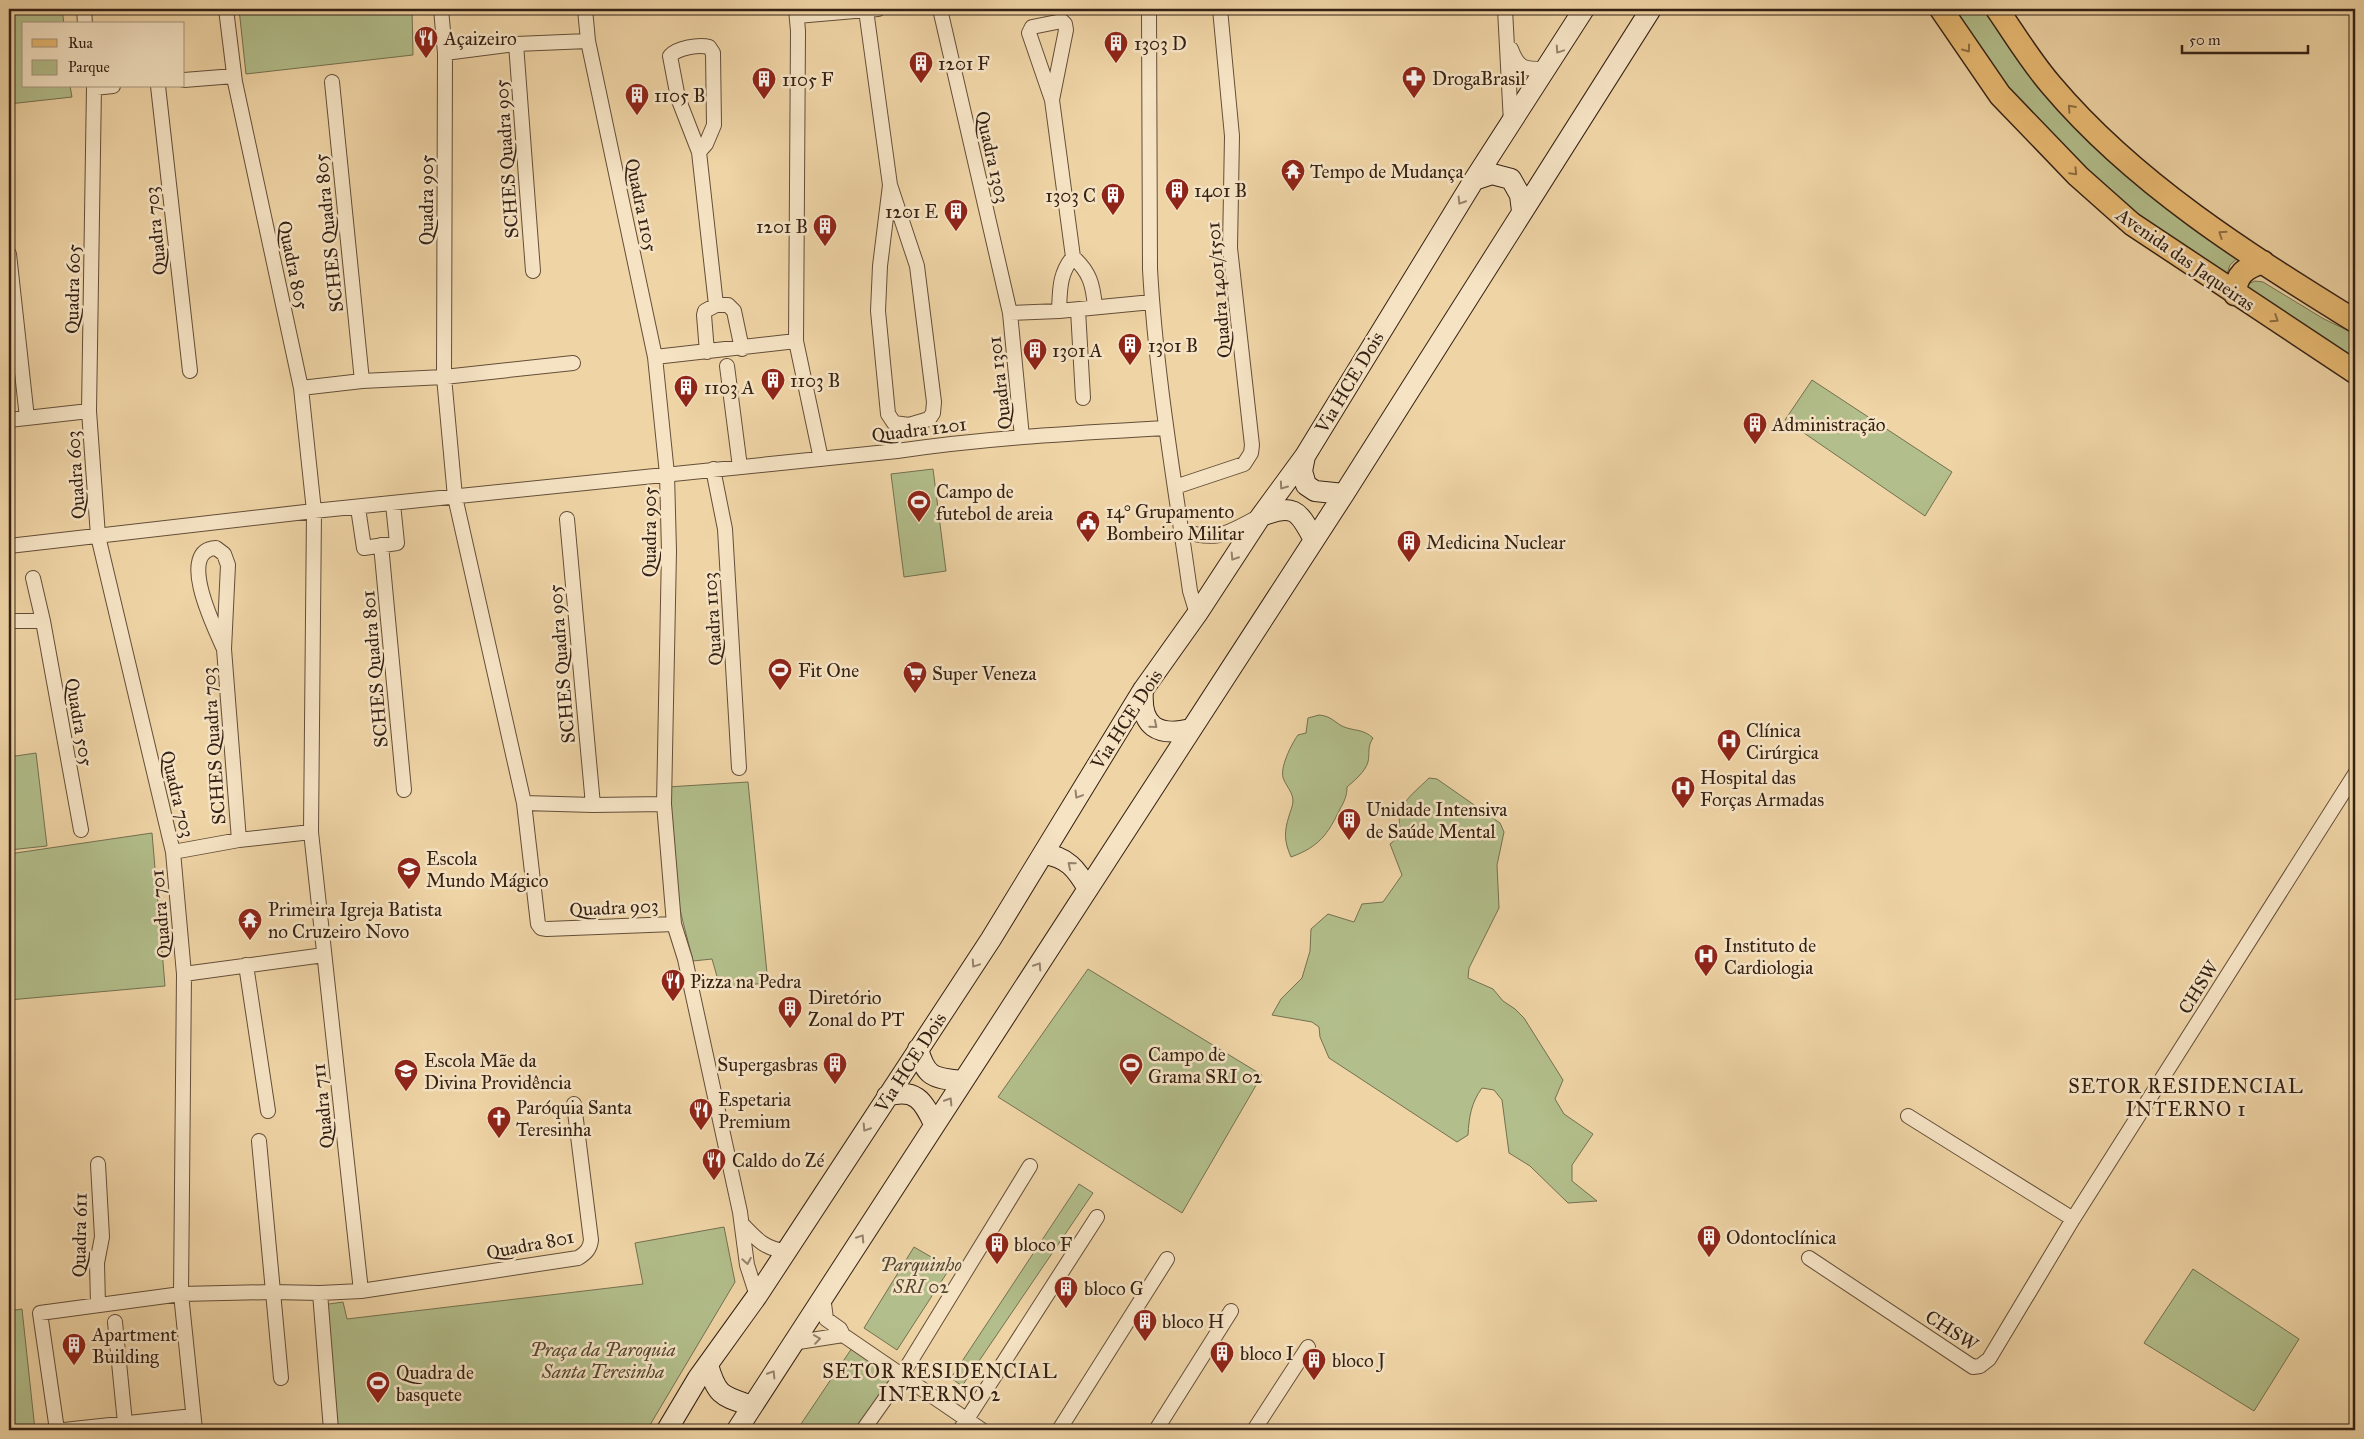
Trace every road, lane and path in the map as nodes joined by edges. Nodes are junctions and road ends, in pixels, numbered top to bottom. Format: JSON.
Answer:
{"nodes":[{"id":1,"x":84,"y":9,"type":"edge"},
{"id":2,"x":226,"y":9,"type":"edge"},
{"id":3,"x":441,"y":9,"type":"edge"},
{"id":4,"x":585,"y":9,"type":"edge"},
{"id":5,"x":872,"y":9,"type":"edge"},
{"id":6,"x":940,"y":9,"type":"edge"},
{"id":7,"x":1149,"y":9,"type":"edge"},
{"id":8,"x":1220,"y":9,"type":"edge"},
{"id":9,"x":1505,"y":9,"type":"edge"},
{"id":10,"x":1584,"y":9,"type":"edge"},
{"id":11,"x":1651,"y":9,"type":"edge"},
{"id":12,"x":1941,"y":9,"type":"edge"},
{"id":13,"x":1997,"y":9,"type":"edge"},
{"id":14,"x":796,"y":12,"type":"edge"},
{"id":15,"x":86,"y":22,"type":"edge"},
{"id":16,"x":588,"y":41,"type":"junction"},
{"id":17,"x":1508,"y":41,"type":"junction"},
{"id":18,"x":516,"y":44,"type":"junction"},
{"id":19,"x":444,"y":53,"type":"junction"},
{"id":20,"x":1546,"y":69,"type":"junction"},
{"id":21,"x":234,"y":76,"type":"junction"},
{"id":22,"x":185,"y":80,"type":"edge"},
{"id":23,"x":332,"y":82,"type":"dead end"},
{"id":24,"x":94,"y":88,"type":"edge"},
{"id":25,"x":158,"y":88,"type":"edge"},
{"id":26,"x":1052,"y":100,"type":"junction"},
{"id":27,"x":1511,"y":124,"type":"junction"},
{"id":28,"x":699,"y":152,"type":"junction"},
{"id":29,"x":1474,"y":180,"type":"junction"},
{"id":30,"x":890,"y":185,"type":"junction"},
{"id":31,"x":1522,"y":212,"type":"junction"},
{"id":32,"x":9,"y":254,"type":"edge"},
{"id":33,"x":1073,"y":257,"type":"junction"},
{"id":34,"x":2263,"y":262,"type":"junction"},
{"id":35,"x":533,"y":270,"type":"dead end"},
{"id":36,"x":2234,"y":294,"type":"junction"},
{"id":37,"x":1152,"y":302,"type":"junction"},
{"id":38,"x":716,"y":306,"type":"junction"},
{"id":39,"x":1095,"y":307,"type":"junction"},
{"id":40,"x":1078,"y":310,"type":"junction"},
{"id":41,"x":1059,"y":312,"type":"junction"},
{"id":42,"x":1010,"y":313,"type":"junction"},
{"id":43,"x":2355,"y":321,"type":"edge"},
{"id":44,"x":796,"y":341,"type":"junction"},
{"id":45,"x":742,"y":349,"type":"junction"},
{"id":46,"x":707,"y":352,"type":"junction"},
{"id":47,"x":655,"y":357,"type":"junction"},
{"id":48,"x":573,"y":363,"type":"dead end"},
{"id":49,"x":727,"y":366,"type":"dead end"},
{"id":50,"x":190,"y":371,"type":"dead end"},
{"id":51,"x":2355,"y":372,"type":"edge"},
{"id":52,"x":444,"y":377,"type":"junction"},
{"id":53,"x":362,"y":381,"type":"junction"},
{"id":54,"x":301,"y":388,"type":"junction"},
{"id":55,"x":1083,"y":398,"type":"dead end"},
{"id":56,"x":89,"y":411,"type":"junction"},
{"id":57,"x":27,"y":418,"type":"junction"},
{"id":58,"x":9,"y":420,"type":"edge"},
{"id":59,"x":1165,"y":428,"type":"junction"},
{"id":60,"x":1022,"y":437,"type":"junction"},
{"id":61,"x":1305,"y":456,"type":"junction"},
{"id":62,"x":821,"y":459,"type":"junction"},
{"id":63,"x":740,"y":467,"type":"junction"},
{"id":64,"x":713,"y":469,"type":"junction"},
{"id":65,"x":667,"y":474,"type":"junction"},
{"id":66,"x":1175,"y":487,"type":"junction"},
{"id":67,"x":1344,"y":494,"type":"junction"},
{"id":68,"x":455,"y":497,"type":"junction"},
{"id":69,"x":393,"y":504,"type":"junction"},
{"id":70,"x":358,"y":508,"type":"junction"},
{"id":71,"x":314,"y":511,"type":"junction"},
{"id":72,"x":1261,"y":516,"type":"junction"},
{"id":73,"x":567,"y":519,"type":"dead end"},
{"id":74,"x":1182,"y":530,"type":"junction"},
{"id":75,"x":98,"y":536,"type":"junction"},
{"id":76,"x":1313,"y":538,"type":"junction"},
{"id":77,"x":381,"y":545,"type":"junction"},
{"id":78,"x":9,"y":546,"type":"edge"},
{"id":79,"x":33,"y":578,"type":"dead end"},
{"id":80,"x":1197,"y":614,"type":"junction"},
{"id":81,"x":9,"y":621,"type":"edge"},
{"id":82,"x":43,"y":621,"type":"junction"},
{"id":83,"x":224,"y":649,"type":"junction"},
{"id":84,"x":1143,"y":690,"type":"junction"},
{"id":85,"x":1191,"y":729,"type":"junction"},
{"id":86,"x":739,"y":768,"type":"dead end"},
{"id":87,"x":2355,"y":774,"type":"edge"},
{"id":88,"x":404,"y":790,"type":"dead end"},
{"id":89,"x":524,"y":803,"type":"junction"},
{"id":90,"x":664,"y":804,"type":"junction"},
{"id":91,"x":593,"y":805,"type":"junction"},
{"id":92,"x":81,"y":830,"type":"dead end"},
{"id":93,"x":311,"y":832,"type":"junction"},
{"id":94,"x":239,"y":840,"type":"junction"},
{"id":95,"x":173,"y":852,"type":"junction"},
{"id":96,"x":1044,"y":854,"type":"junction"},
{"id":97,"x":1088,"y":890,"type":"junction"},
{"id":98,"x":674,"y":924,"type":"junction"},
{"id":99,"x":324,"y":955,"type":"junction"},
{"id":100,"x":246,"y":965,"type":"junction"},
{"id":101,"x":184,"y":974,"type":"junction"},
{"id":102,"x":918,"y":1049,"type":"junction"},
{"id":103,"x":962,"y":1081,"type":"junction"},
{"id":104,"x":887,"y":1096,"type":"junction"},
{"id":105,"x":574,"y":1104,"type":"dead end"},
{"id":106,"x":268,"y":1111,"type":"dead end"},
{"id":107,"x":1908,"y":1116,"type":"dead end"},
{"id":108,"x":934,"y":1124,"type":"junction"},
{"id":109,"x":259,"y":1142,"type":"dead end"},
{"id":110,"x":98,"y":1164,"type":"dead end"},
{"id":111,"x":1030,"y":1166,"type":"dead end"},
{"id":112,"x":1096,"y":1217,"type":"dead end"},
{"id":113,"x":2073,"y":1220,"type":"junction"},
{"id":114,"x":742,"y":1224,"type":"junction"},
{"id":115,"x":787,"y":1251,"type":"junction"},
{"id":116,"x":1809,"y":1258,"type":"dead end"},
{"id":117,"x":1167,"y":1259,"type":"dead end"},
{"id":118,"x":361,"y":1291,"type":"junction"},
{"id":119,"x":272,"y":1292,"type":"junction"},
{"id":120,"x":320,"y":1293,"type":"junction"},
{"id":121,"x":181,"y":1294,"type":"junction"},
{"id":122,"x":757,"y":1296,"type":"junction"},
{"id":123,"x":823,"y":1296,"type":"junction"},
{"id":124,"x":98,"y":1305,"type":"junction"},
{"id":125,"x":1231,"y":1311,"type":"dead end"},
{"id":126,"x":115,"y":1322,"type":"dead end"},
{"id":127,"x":843,"y":1335,"type":"junction"},
{"id":128,"x":792,"y":1344,"type":"junction"},
{"id":129,"x":1308,"y":1347,"type":"dead end"},
{"id":130,"x":708,"y":1365,"type":"junction"},
{"id":131,"x":902,"y":1375,"type":"junction"},
{"id":132,"x":281,"y":1378,"type":"dead end"},
{"id":133,"x":752,"y":1406,"type":"junction"},
{"id":134,"x":124,"y":1423,"type":"junction"},
{"id":135,"x":194,"y":1423,"type":"edge"},
{"id":136,"x":963,"y":1425,"type":"edge"},
{"id":137,"x":56,"y":1430,"type":"edge"},
{"id":138,"x":64,"y":1430,"type":"edge"},
{"id":139,"x":331,"y":1430,"type":"edge"},
{"id":140,"x":667,"y":1430,"type":"edge"},
{"id":141,"x":737,"y":1430,"type":"edge"},
{"id":142,"x":863,"y":1430,"type":"edge"},
{"id":143,"x":982,"y":1430,"type":"edge"},
{"id":144,"x":1059,"y":1430,"type":"edge"},
{"id":145,"x":1156,"y":1430,"type":"edge"},
{"id":146,"x":1254,"y":1430,"type":"edge"}],
"edges":[{"from":1,"to":15,"type":"street"},
{"from":2,"to":21,"type":"street","name":"Quadra 805"},
{"from":3,"to":19,"type":"street","name":"Quadra 905"},
{"from":4,"to":16,"type":"street","name":"Quadra 1105"},
{"from":5,"to":14,"type":"street"},
{"from":5,"to":30,"type":"street"},
{"from":6,"to":42,"type":"street","name":"Quadra 1303"},
{"from":7,"to":37,"type":"street"},
{"from":8,"to":66,"type":"street","name":"Quadra 1401/1501"},
{"from":9,"to":17,"type":"street"},
{"from":10,"to":20,"type":"main road","name":"Via HCE Dois","one_way":true},
{"from":11,"to":31,"type":"main road"},
{"from":12,"to":36,"type":"main road","name":"Avenida das Jaqueiras","one_way":true},
{"from":34,"to":13,"type":"main road","one_way":true},
{"from":14,"to":44,"type":"street"},
{"from":16,"to":18,"type":"street"},
{"from":16,"to":47,"type":"street","name":"Quadra 1105"},
{"from":17,"to":20,"type":"street"},
{"from":17,"to":27,"type":"street"},
{"from":18,"to":19,"type":"street"},
{"from":18,"to":35,"type":"street","name":"SCHES Quadra 905"},
{"from":19,"to":52,"type":"street","name":"Quadra 905"},
{"from":20,"to":27,"type":"main road","name":"Via HCE Dois"},
{"from":21,"to":22,"type":"street"},
{"from":21,"to":54,"type":"street","name":"Quadra 805"},
{"from":23,"to":53,"type":"street","name":"SCHES Quadra 805"},
{"from":24,"to":56,"type":"street","name":"Quadra 605"},
{"from":25,"to":50,"type":"street","name":"Quadra 703"},
{"from":26,"to":26,"type":"street"},
{"from":26,"to":33,"type":"street"},
{"from":27,"to":29,"type":"main road","name":"Via HCE Dois"},
{"from":28,"to":28,"type":"street"},
{"from":28,"to":38,"type":"street"},
{"from":29,"to":31,"type":"main road"},
{"from":29,"to":61,"type":"main road","name":"Via HCE Dois","one_way":true},
{"from":30,"to":30,"type":"street"},
{"from":31,"to":67,"type":"main road"},
{"from":32,"to":57,"type":"street"},
{"from":33,"to":39,"type":"street"},
{"from":33,"to":41,"type":"street"},
{"from":34,"to":36,"type":"main road"},
{"from":34,"to":43,"type":"main road"},
{"from":36,"to":51,"type":"main road","name":"Avenida das Jaqueiras","one_way":true},
{"from":37,"to":39,"type":"street","name":"Quadra 1301"},
{"from":37,"to":59,"type":"street"},
{"from":38,"to":45,"type":"street"},
{"from":38,"to":46,"type":"street"},
{"from":39,"to":40,"type":"street","name":"Quadra 1301"},
{"from":40,"to":41,"type":"street","name":"Quadra 1301"},
{"from":40,"to":55,"type":"street"},
{"from":41,"to":42,"type":"street","name":"Quadra 1301"},
{"from":42,"to":60,"type":"street","name":"Quadra 1301"},
{"from":44,"to":45,"type":"street"},
{"from":44,"to":62,"type":"street"},
{"from":45,"to":46,"type":"street"},
{"from":46,"to":47,"type":"street"},
{"from":47,"to":65,"type":"street"},
{"from":48,"to":52,"type":"street"},
{"from":49,"to":63,"type":"street"},
{"from":52,"to":53,"type":"street"},
{"from":52,"to":68,"type":"street","name":"Quadra 905"},
{"from":53,"to":54,"type":"street"},
{"from":54,"to":71,"type":"street"},
{"from":56,"to":57,"type":"street"},
{"from":56,"to":75,"type":"street","name":"Quadra 603"},
{"from":57,"to":58,"type":"street"},
{"from":59,"to":60,"type":"street","name":"Quadra 1301"},
{"from":59,"to":66,"type":"street"},
{"from":60,"to":62,"type":"street","name":"Quadra 1201"},
{"from":61,"to":67,"type":"main road"},
{"from":61,"to":72,"type":"main road","name":"Via HCE Dois","one_way":true},
{"from":62,"to":63,"type":"street"},
{"from":63,"to":64,"type":"street"},
{"from":64,"to":65,"type":"street"},
{"from":64,"to":86,"type":"street","name":"Quadra 1103"},
{"from":65,"to":68,"type":"street","name":"Quadra 905"},
{"from":65,"to":90,"type":"street","name":"Quadra 905"},
{"from":66,"to":74,"type":"street"},
{"from":67,"to":76,"type":"main road"},
{"from":68,"to":69,"type":"street"},
{"from":68,"to":89,"type":"street","name":"Quadra 905"},
{"from":69,"to":70,"type":"street"},
{"from":69,"to":77,"type":"street"},
{"from":70,"to":71,"type":"street"},
{"from":70,"to":77,"type":"street"},
{"from":71,"to":75,"type":"street"},
{"from":71,"to":93,"type":"street"},
{"from":72,"to":74,"type":"street"},
{"from":72,"to":76,"type":"main road"},
{"from":72,"to":80,"type":"main road","name":"Via HCE Dois","one_way":true},
{"from":73,"to":91,"type":"street","name":"SCHES Quadra 905"},
{"from":74,"to":80,"type":"street"},
{"from":75,"to":78,"type":"street","name":"Quadra 603"},
{"from":75,"to":95,"type":"street","name":"Quadra 703"},
{"from":76,"to":85,"type":"main road"},
{"from":77,"to":88,"type":"street","name":"SCHES Quadra 801"},
{"from":79,"to":82,"type":"street","name":"Quadra 505"},
{"from":80,"to":84,"type":"main road","name":"Via HCE Dois"},
{"from":81,"to":82,"type":"street"},
{"from":82,"to":92,"type":"street","name":"Quadra 505"},
{"from":83,"to":83,"type":"street","name":"SCHES Quadra 703"},
{"from":83,"to":94,"type":"street","name":"SCHES Quadra 703"},
{"from":84,"to":85,"type":"main road","one_way":true},
{"from":84,"to":96,"type":"main road","name":"Via HCE Dois","one_way":true},
{"from":85,"to":97,"type":"main road"},
{"from":87,"to":113,"type":"street","name":"CHSW"},
{"from":89,"to":91,"type":"street"},
{"from":89,"to":98,"type":"street","name":"Quadra 903"},
{"from":90,"to":91,"type":"street"},
{"from":90,"to":98,"type":"street","name":"Quadra 903"},
{"from":93,"to":94,"type":"street","name":"Quadra 703"},
{"from":93,"to":99,"type":"street"},
{"from":94,"to":95,"type":"street","name":"Quadra 703"},
{"from":95,"to":101,"type":"street","name":"Quadra 701"},
{"from":97,"to":96,"type":"main road","one_way":true},
{"from":96,"to":102,"type":"main road","name":"Via HCE Dois","one_way":true},
{"from":103,"to":97,"type":"main road","one_way":true},
{"from":98,"to":114,"type":"street"},
{"from":99,"to":100,"type":"street"},
{"from":99,"to":118,"type":"street","name":"Quadra 711"},
{"from":100,"to":101,"type":"street"},
{"from":100,"to":106,"type":"street"},
{"from":101,"to":121,"type":"street"},
{"from":102,"to":103,"type":"main road"},
{"from":102,"to":104,"type":"main road","name":"Via HCE Dois"},
{"from":108,"to":103,"type":"main road","one_way":true},
{"from":104,"to":108,"type":"main road"},
{"from":104,"to":115,"type":"main road","name":"Via HCE Dois","one_way":true},
{"from":105,"to":118,"type":"street","name":"Quadra 801"},
{"from":107,"to":113,"type":"street"},
{"from":123,"to":108,"type":"main road","one_way":true},
{"from":109,"to":119,"type":"street"},
{"from":110,"to":124,"type":"street","name":"Quadra 611"},
{"from":111,"to":131,"type":"street"},
{"from":112,"to":136,"type":"street"},
{"from":113,"to":116,"type":"street","name":"CHSW"},
{"from":114,"to":115,"type":"street"},
{"from":114,"to":122,"type":"street","one_way":true},
{"from":115,"to":122,"type":"main road","name":"Via HCE Dois"},
{"from":117,"to":144,"type":"street"},
{"from":118,"to":120,"type":"street"},
{"from":119,"to":120,"type":"street"},
{"from":119,"to":121,"type":"street"},
{"from":119,"to":132,"type":"street"},
{"from":120,"to":139,"type":"street"},
{"from":121,"to":124,"type":"street"},
{"from":121,"to":135,"type":"street"},
{"from":122,"to":130,"type":"main road","name":"Via HCE Dois"},
{"from":123,"to":127,"type":"street"},
{"from":123,"to":128,"type":"main road"},
{"from":124,"to":137,"type":"street"},
{"from":125,"to":145,"type":"street"},
{"from":126,"to":134,"type":"street"},
{"from":128,"to":127,"type":"street","one_way":true},
{"from":127,"to":131,"type":"street"},
{"from":133,"to":128,"type":"main road","one_way":true},
{"from":129,"to":146,"type":"street"},
{"from":130,"to":133,"type":"main road"},
{"from":130,"to":140,"type":"main road","name":"Via HCE Dois"},
{"from":131,"to":136,"type":"street"},
{"from":131,"to":142,"type":"street"},
{"from":133,"to":141,"type":"main road"},
{"from":134,"to":135,"type":"street"},
{"from":134,"to":138,"type":"street"},
{"from":136,"to":143,"type":"street"}]}
